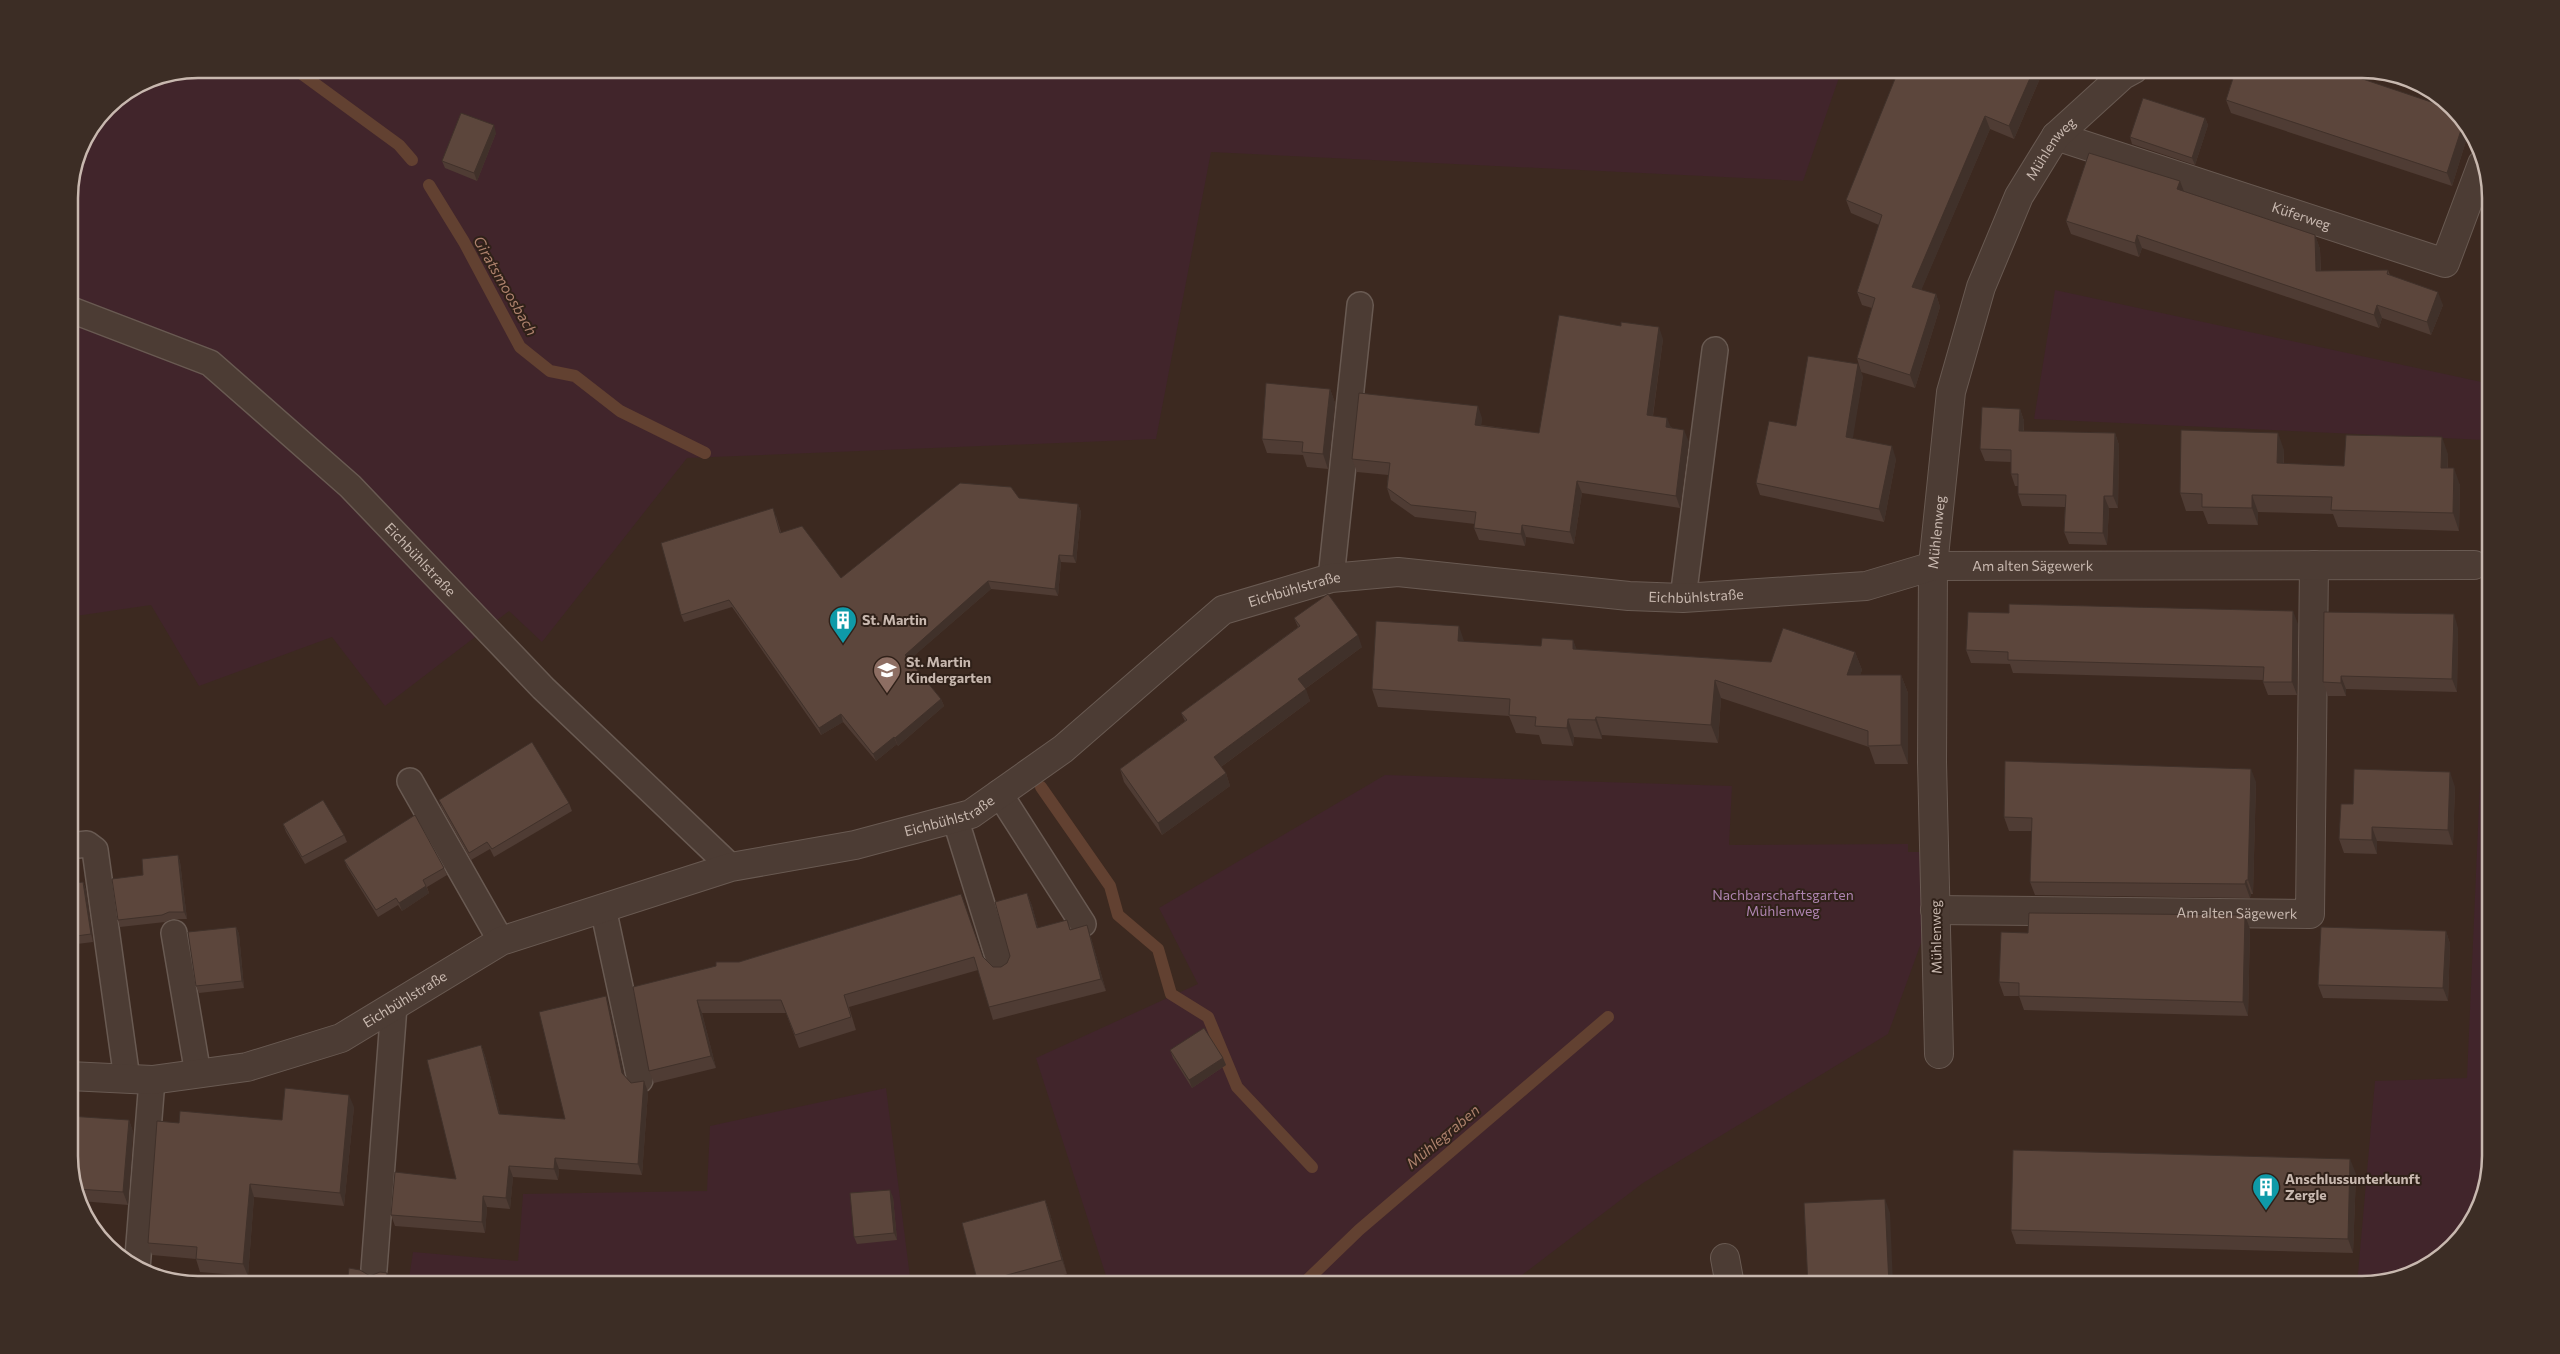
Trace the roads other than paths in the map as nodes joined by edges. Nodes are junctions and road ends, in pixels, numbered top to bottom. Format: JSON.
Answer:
{"nodes":[{"id":1,"x":2120,"y":78,"type":"edge"},
{"id":2,"x":2056,"y":136,"type":"junction"},
{"id":3,"x":2479,"y":171,"type":"edge"},
{"id":4,"x":1360,"y":305,"type":"dead end"},
{"id":5,"x":78,"y":312,"type":"edge"},
{"id":6,"x":1715,"y":350,"type":"dead end"},
{"id":7,"x":2314,"y":565,"type":"junction"},
{"id":8,"x":2474,"y":565,"type":"dead end"},
{"id":9,"x":1933,"y":566,"type":"junction"},
{"id":10,"x":1331,"y":578,"type":"junction"},
{"id":11,"x":1683,"y":598,"type":"junction"},
{"id":12,"x":410,"y":781,"type":"dead end"},
{"id":13,"x":999,"y":793,"type":"junction"},
{"id":14,"x":955,"y":818,"type":"junction"},
{"id":15,"x":78,"y":845,"type":"edge"},
{"id":16,"x":731,"y":867,"type":"junction"},
{"id":17,"x":604,"y":908,"type":"junction"},
{"id":18,"x":1935,"y":910,"type":"junction"},
{"id":19,"x":1083,"y":924,"type":"edge"},
{"id":20,"x":174,"y":933,"type":"dead end"},
{"id":21,"x":501,"y":941,"type":"junction"},
{"id":22,"x":1001,"y":966,"type":"edge"},
{"id":23,"x":394,"y":1006,"type":"junction"},
{"id":24,"x":1938,"y":1054,"type":"dead end"},
{"id":25,"x":198,"y":1074,"type":"junction"},
{"id":26,"x":78,"y":1077,"type":"edge"},
{"id":27,"x":139,"y":1080,"type":"junction"},
{"id":28,"x":640,"y":1080,"type":"edge"},
{"id":29,"x":1724,"y":1258,"type":"dead end"},
{"id":30,"x":137,"y":1260,"type":"edge"},
{"id":31,"x":374,"y":1269,"type":"dead end"},
{"id":32,"x":1728,"y":1276,"type":"edge"}],
"edges":[{"from":1,"to":2,"type":"street","name":"Mühlenweg"},
{"from":2,"to":3,"type":"street","name":"Küferweg"},
{"from":2,"to":9,"type":"street","name":"Mühlenweg"},
{"from":4,"to":10,"type":"lane"},
{"from":5,"to":16,"type":"lane","name":"Eichbühlstraße"},
{"from":6,"to":11,"type":"lane"},
{"from":7,"to":8,"type":"street","name":"Am alten Sägewerk"},
{"from":7,"to":9,"type":"street","name":"Am alten Sägewerk"},
{"from":7,"to":18,"type":"street","name":"Am alten Sägewerk"},
{"from":9,"to":11,"type":"street","name":"Eichbühlstraße"},
{"from":9,"to":18,"type":"street","name":"Mühlenweg"},
{"from":10,"to":11,"type":"street","name":"Eichbühlstraße"},
{"from":10,"to":13,"type":"street","name":"Eichbühlstraße"},
{"from":12,"to":21,"type":"lane"},
{"from":13,"to":14,"type":"street","name":"Eichbühlstraße"},
{"from":13,"to":19,"type":"lane"},
{"from":14,"to":16,"type":"street","name":"Eichbühlstraße"},
{"from":14,"to":22,"type":"lane"},
{"from":15,"to":27,"type":"lane"},
{"from":16,"to":17,"type":"street","name":"Eichbühlstraße"},
{"from":17,"to":21,"type":"street","name":"Eichbühlstraße"},
{"from":17,"to":28,"type":"lane"},
{"from":18,"to":24,"type":"street","name":"Mühlenweg"},
{"from":20,"to":25,"type":"lane"},
{"from":21,"to":23,"type":"street","name":"Eichbühlstraße"},
{"from":23,"to":25,"type":"street","name":"Eichbühlstraße"},
{"from":23,"to":31,"type":"lane"},
{"from":25,"to":27,"type":"street","name":"Eichbühlstraße"},
{"from":26,"to":27,"type":"street","name":"Eichbühlstraße"},
{"from":27,"to":30,"type":"lane"},
{"from":29,"to":32,"type":"street"}]}
